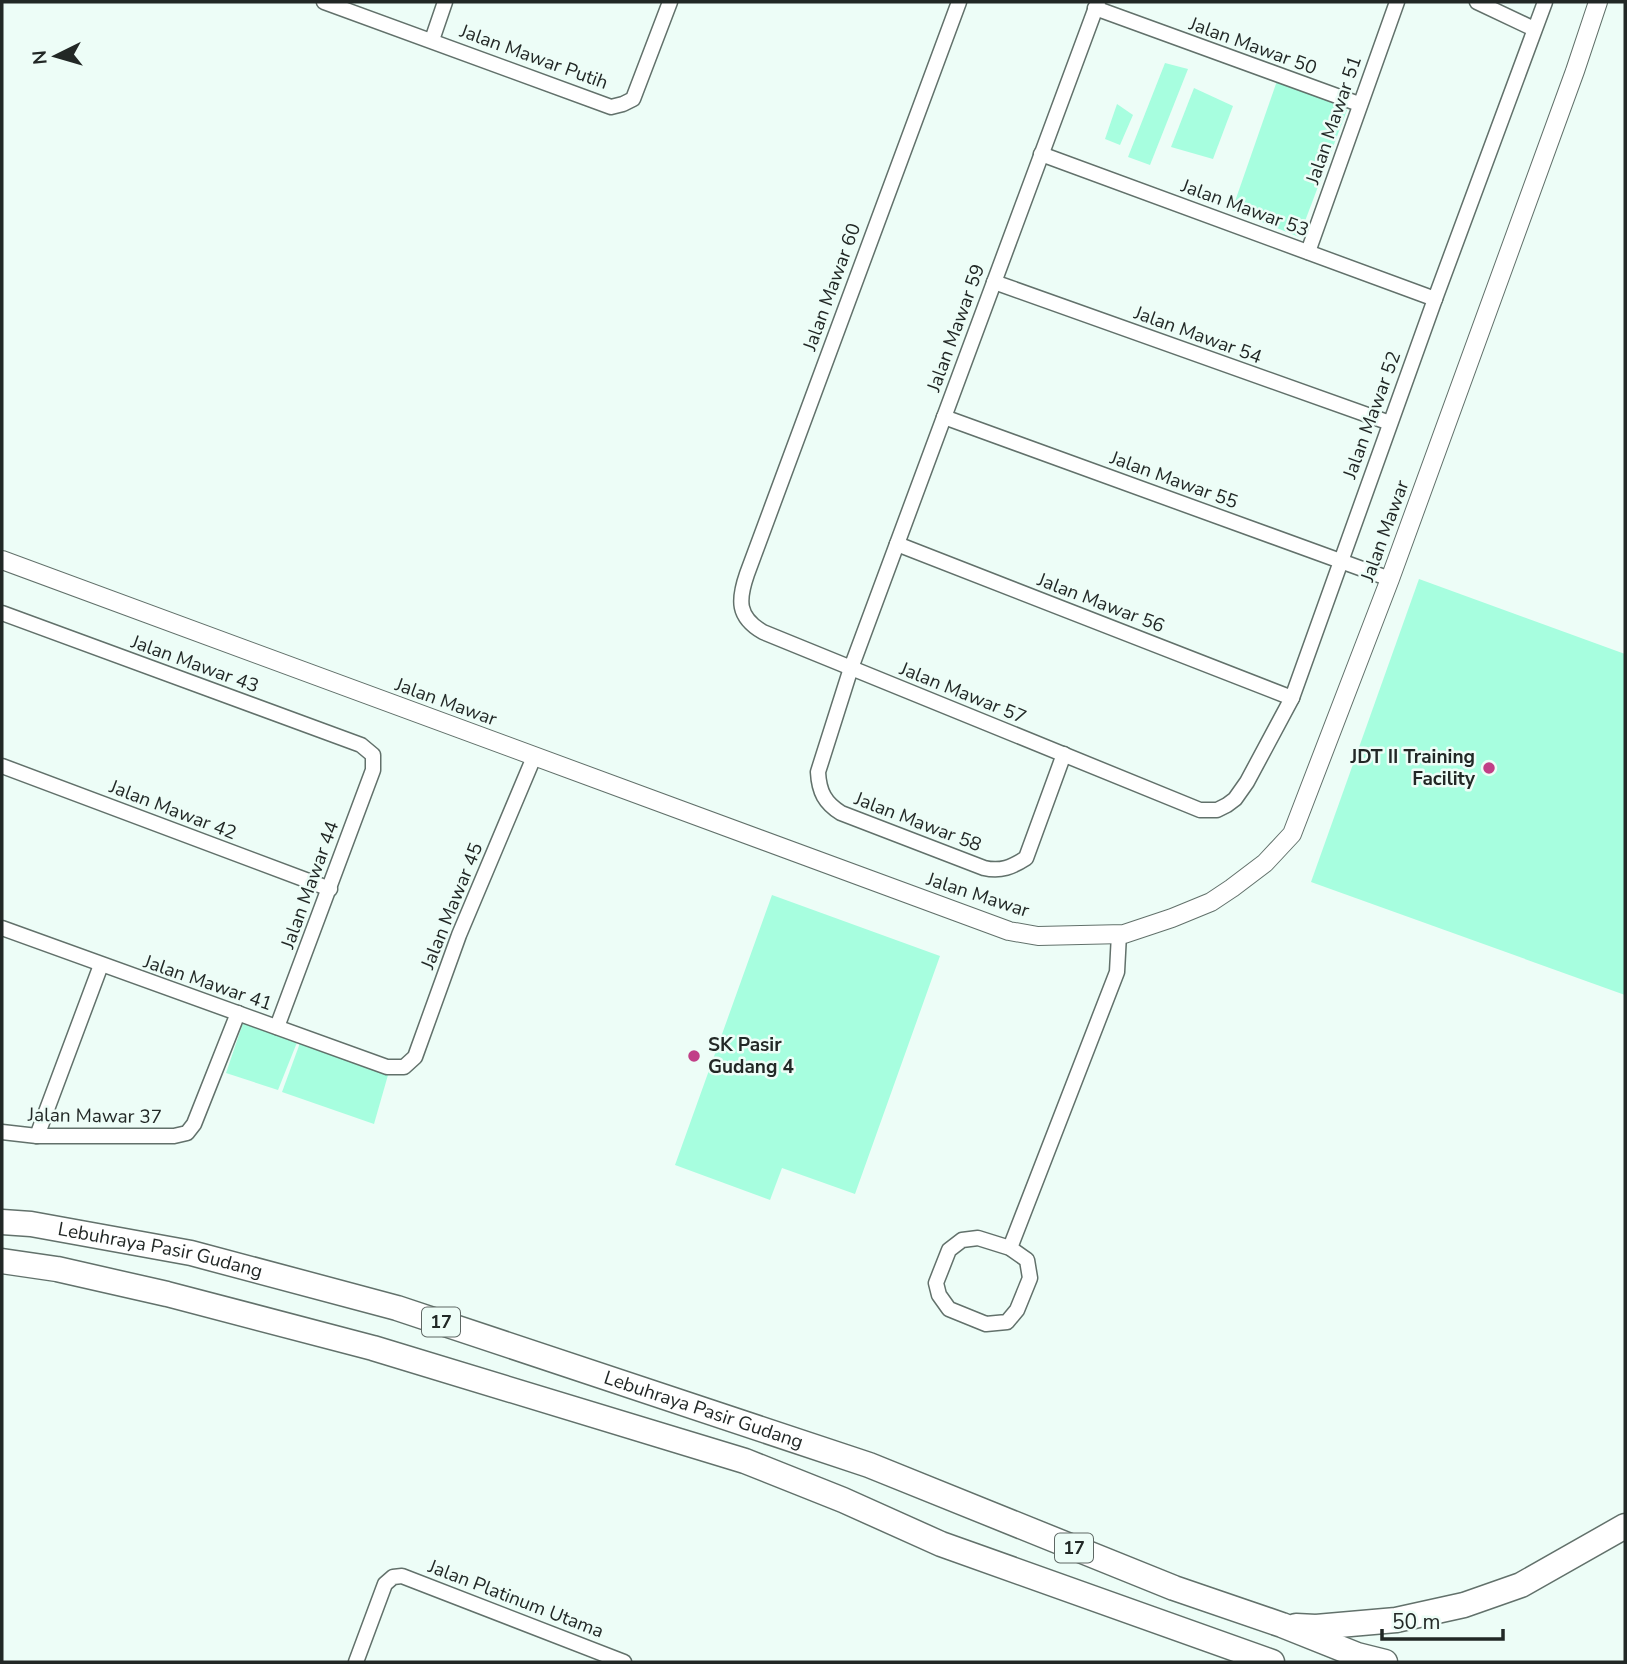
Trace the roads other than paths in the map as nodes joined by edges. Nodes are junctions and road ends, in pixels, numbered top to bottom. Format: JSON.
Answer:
{"nodes":[{"id":1,"x":324,"y":2,"type":"edge"},
{"id":2,"x":445,"y":2,"type":"edge"},
{"id":3,"x":670,"y":2,"type":"edge"},
{"id":4,"x":959,"y":2,"type":"edge"},
{"id":5,"x":1397,"y":2,"type":"edge"},
{"id":6,"x":1477,"y":2,"type":"edge"},
{"id":7,"x":1545,"y":2,"type":"edge"},
{"id":8,"x":1598,"y":2,"type":"edge"},
{"id":9,"x":1096,"y":5,"type":"edge"},
{"id":10,"x":1534,"y":29,"type":"junction"},
{"id":11,"x":432,"y":40,"type":"junction"},
{"id":12,"x":1359,"y":104,"type":"junction"},
{"id":13,"x":1041,"y":154,"type":"junction"},
{"id":14,"x":1308,"y":252,"type":"junction"},
{"id":15,"x":994,"y":282,"type":"junction"},
{"id":16,"x":1435,"y":299,"type":"junction"},
{"id":17,"x":944,"y":417,"type":"junction"},
{"id":18,"x":1390,"y":423,"type":"junction"},
{"id":19,"x":897,"y":544,"type":"junction"},
{"id":20,"x":2,"y":560,"type":"edge"},
{"id":21,"x":1341,"y":561,"type":"junction"},
{"id":22,"x":1390,"y":579,"type":"junction"},
{"id":23,"x":743,"y":586,"type":"joint"},
{"id":24,"x":2,"y":613,"type":"edge"},
{"id":25,"x":851,"y":668,"type":"junction"},
{"id":26,"x":1292,"y":698,"type":"junction"},
{"id":27,"x":1065,"y":754,"type":"junction"},
{"id":28,"x":373,"y":755,"type":"joint"},
{"id":29,"x":534,"y":757,"type":"junction"},
{"id":30,"x":2,"y":766,"type":"edge"},
{"id":31,"x":1200,"y":810,"type":"joint"},
{"id":32,"x":330,"y":889,"type":"junction"},
{"id":33,"x":2,"y":928,"type":"edge"},
{"id":34,"x":1119,"y":934,"type":"junction"},
{"id":35,"x":101,"y":965,"type":"junction"},
{"id":36,"x":238,"y":1013,"type":"junction"},
{"id":37,"x":277,"y":1027,"type":"junction"},
{"id":38,"x":404,"y":1067,"type":"joint"},
{"id":39,"x":2,"y":1132,"type":"edge"},
{"id":40,"x":37,"y":1136,"type":"junction"},
{"id":41,"x":2,"y":1222,"type":"edge"},
{"id":42,"x":1010,"y":1248,"type":"junction"},
{"id":43,"x":2,"y":1261,"type":"edge"},
{"id":44,"x":1625,"y":1526,"type":"edge"},
{"id":45,"x":1282,"y":1625,"type":"junction"},
{"id":46,"x":356,"y":1662,"type":"edge"},
{"id":47,"x":624,"y":1662,"type":"edge"},
{"id":48,"x":1270,"y":1662,"type":"edge"},
{"id":49,"x":1385,"y":1662,"type":"edge"}],
"edges":[{"from":1,"to":11,"type":"street","name":"Jalan Mawar Putih"},
{"from":2,"to":11,"type":"street"},
{"from":3,"to":11,"type":"street","name":"Jalan Mawar Putih"},
{"from":4,"to":23,"type":"street","name":"Jalan Mawar 60"},
{"from":5,"to":12,"type":"street","name":"Jalan Mawar 51"},
{"from":6,"to":10,"type":"street"},
{"from":7,"to":10,"type":"street","name":"Jalan Mawar 52"},
{"from":8,"to":22,"type":"street","name":"Jalan Mawar"},
{"from":9,"to":12,"type":"street","name":"Jalan Mawar 50"},
{"from":9,"to":13,"type":"street","name":"Jalan Mawar 59"},
{"from":10,"to":16,"type":"street","name":"Jalan Mawar 52"},
{"from":12,"to":14,"type":"street","name":"Jalan Mawar 51"},
{"from":13,"to":14,"type":"street","name":"Jalan Mawar 53"},
{"from":13,"to":15,"type":"street","name":"Jalan Mawar 59"},
{"from":14,"to":16,"type":"street","name":"Jalan Mawar 53"},
{"from":15,"to":17,"type":"street","name":"Jalan Mawar 59"},
{"from":15,"to":18,"type":"street","name":"Jalan Mawar 54"},
{"from":16,"to":18,"type":"street","name":"Jalan Mawar 52"},
{"from":17,"to":19,"type":"street","name":"Jalan Mawar 59"},
{"from":17,"to":21,"type":"street","name":"Jalan Mawar 55"},
{"from":18,"to":21,"type":"street","name":"Jalan Mawar 52"},
{"from":19,"to":25,"type":"street","name":"Jalan Mawar 59"},
{"from":19,"to":26,"type":"street","name":"Jalan Mawar 56"},
{"from":20,"to":29,"type":"street","name":"Jalan Mawar"},
{"from":21,"to":22,"type":"street","name":"Jalan Mawar 55"},
{"from":21,"to":26,"type":"street","name":"Jalan Mawar 52"},
{"from":22,"to":34,"type":"street","name":"Jalan Mawar"},
{"from":23,"to":25,"type":"street","name":"Jalan Mawar 57"},
{"from":24,"to":28,"type":"street","name":"Jalan Mawar 43"},
{"from":25,"to":27,"type":"street","name":"Jalan Mawar 57"},
{"from":25,"to":27,"type":"street","name":"Jalan Mawar 58"},
{"from":26,"to":31,"type":"street","name":"Jalan Mawar 52"},
{"from":27,"to":31,"type":"street","name":"Jalan Mawar 57"},
{"from":28,"to":32,"type":"street","name":"Jalan Mawar 44"},
{"from":29,"to":34,"type":"street","name":"Jalan Mawar"},
{"from":29,"to":38,"type":"street","name":"Jalan Mawar 45"},
{"from":30,"to":32,"type":"street","name":"Jalan Mawar 42"},
{"from":32,"to":37,"type":"street","name":"Jalan Mawar 44"},
{"from":33,"to":35,"type":"street","name":"Jalan Mawar 41"},
{"from":34,"to":42,"type":"street"},
{"from":35,"to":36,"type":"street","name":"Jalan Mawar 41"},
{"from":35,"to":40,"type":"street"},
{"from":36,"to":37,"type":"street","name":"Jalan Mawar 41"},
{"from":36,"to":40,"type":"street","name":"Jalan Mawar 37"},
{"from":37,"to":38,"type":"street","name":"Jalan Mawar 41"},
{"from":39,"to":40,"type":"street","name":"Jalan Mawar 37"},
{"from":41,"to":45,"type":"highway","name":"Lebuhraya Pasir Gudang","number":"17"},
{"from":42,"to":42,"type":"street"},
{"from":43,"to":48,"type":"highway","name":"Lebuhraya Pasir Gudang","number":"17"},
{"from":44,"to":45,"type":"highway"},
{"from":45,"to":49,"type":"highway","name":"Lebuhraya Pasir Gudang","number":"17"},
{"from":46,"to":47,"type":"street","name":"Jalan Platinum Utama"}]}
